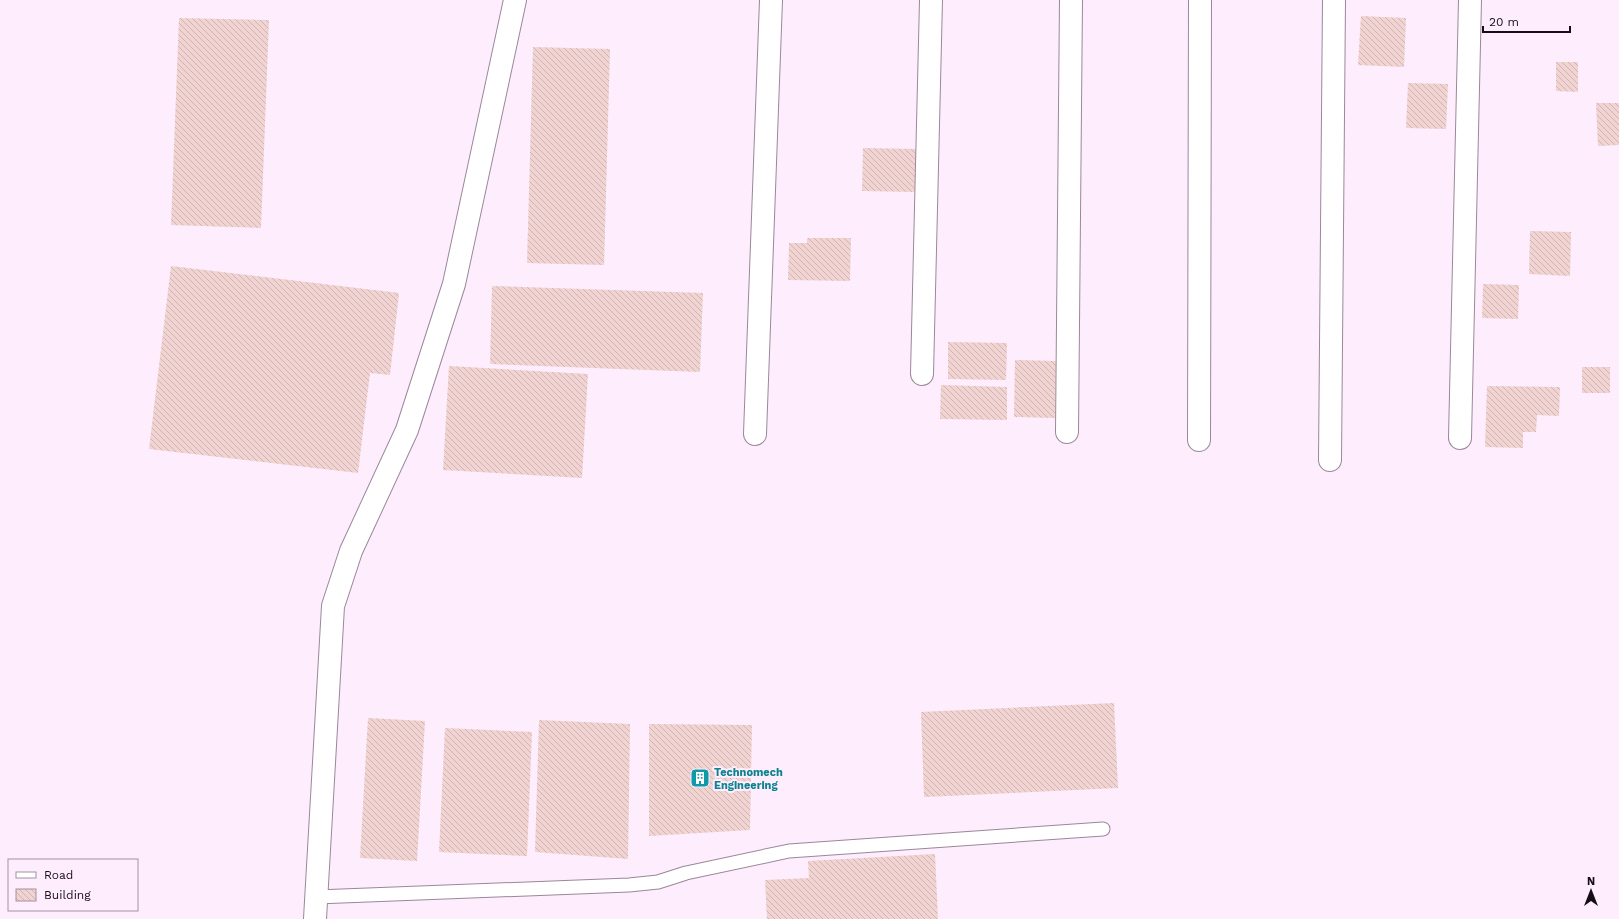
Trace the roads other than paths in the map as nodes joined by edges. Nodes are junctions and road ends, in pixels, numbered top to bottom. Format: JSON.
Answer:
{"nodes":[{"id":1,"x":515,"y":0,"type":"edge"},
{"id":2,"x":771,"y":0,"type":"edge"},
{"id":3,"x":931,"y":0,"type":"edge"},
{"id":4,"x":1071,"y":0,"type":"edge"},
{"id":5,"x":1200,"y":0,"type":"edge"},
{"id":6,"x":1334,"y":0,"type":"edge"},
{"id":7,"x":1470,"y":0,"type":"edge"},
{"id":8,"x":922,"y":374,"type":"dead end"},
{"id":9,"x":1068,"y":432,"type":"dead end"},
{"id":10,"x":755,"y":434,"type":"dead end"},
{"id":11,"x":1460,"y":438,"type":"dead end"},
{"id":12,"x":1199,"y":440,"type":"dead end"},
{"id":13,"x":1330,"y":460,"type":"dead end"},
{"id":14,"x":1103,"y":829,"type":"dead end"},
{"id":15,"x":316,"y":897,"type":"junction"},
{"id":16,"x":315,"y":919,"type":"edge"}],
"edges":[{"from":1,"to":15,"type":"street"},
{"from":2,"to":10,"type":"street"},
{"from":3,"to":8,"type":"street"},
{"from":4,"to":9,"type":"street"},
{"from":5,"to":12,"type":"street"},
{"from":6,"to":13,"type":"street"},
{"from":7,"to":11,"type":"street"},
{"from":14,"to":15,"type":"lane"},
{"from":15,"to":16,"type":"street"}]}
